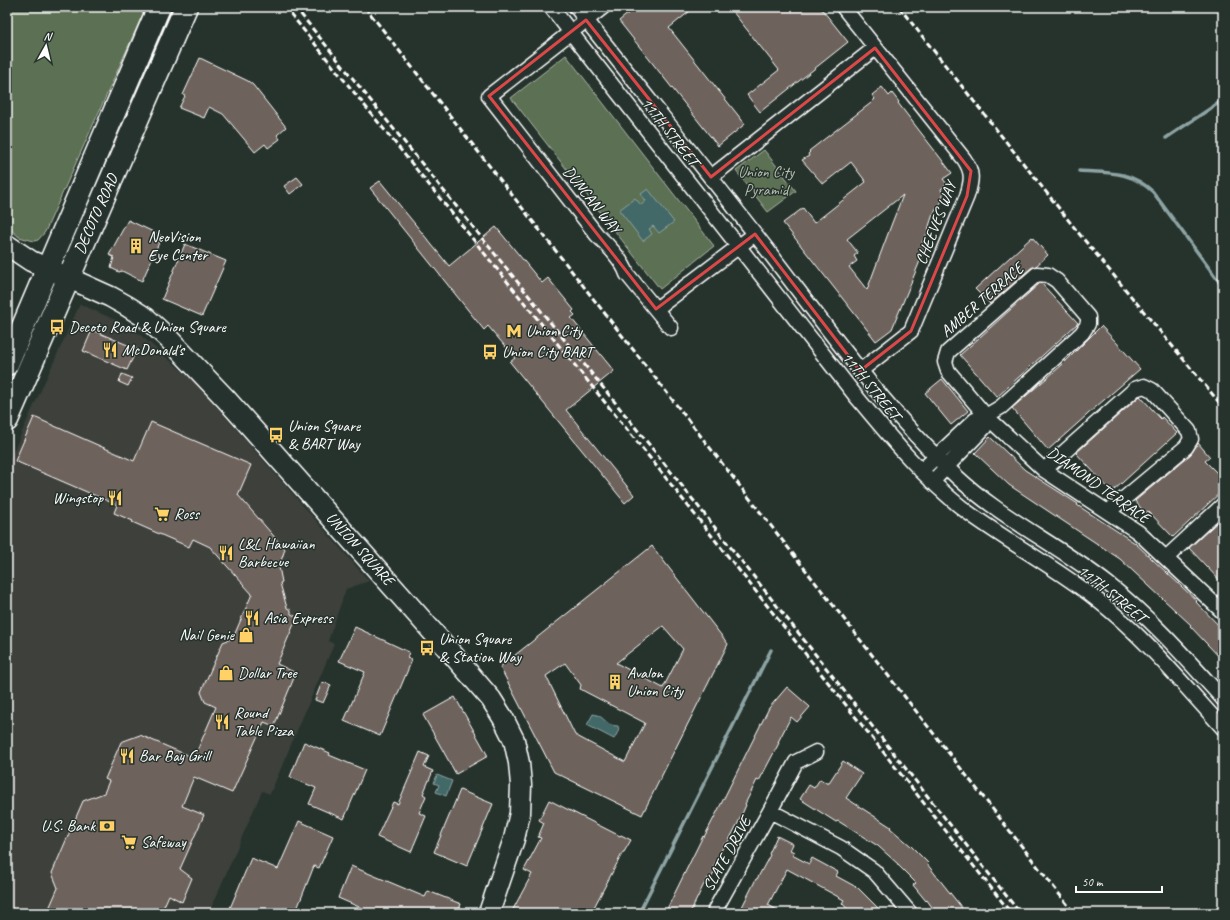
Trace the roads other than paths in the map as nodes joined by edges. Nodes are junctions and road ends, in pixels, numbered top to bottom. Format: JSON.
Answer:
{"nodes":[{"id":1,"x":159,"y":7,"type":"edge"},
{"id":2,"x":186,"y":7,"type":"edge"},
{"id":3,"x":552,"y":7,"type":"edge"},
{"id":4,"x":576,"y":7,"type":"edge"},
{"id":5,"x":603,"y":7,"type":"edge"},
{"id":6,"x":844,"y":7,"type":"edge"},
{"id":7,"x":586,"y":20,"type":"junction"},
{"id":8,"x":571,"y":32,"type":"junction"},
{"id":9,"x":875,"y":48,"type":"junction"},
{"id":10,"x":711,"y":177,"type":"junction"},
{"id":11,"x":755,"y":234,"type":"junction"},
{"id":12,"x":7,"y":245,"type":"edge"},
{"id":13,"x":739,"y":247,"type":"junction"},
{"id":14,"x":48,"y":269,"type":"junction"},
{"id":15,"x":68,"y":278,"type":"junction"},
{"id":16,"x":656,"y":310,"type":"junction"},
{"id":17,"x":671,"y":328,"type":"dead end"},
{"id":18,"x":945,"y":362,"type":"joint"},
{"id":19,"x":7,"y":364,"type":"edge"},
{"id":20,"x":860,"y":371,"type":"junction"},
{"id":21,"x":986,"y":416,"type":"junction"},
{"id":22,"x":7,"y":420,"type":"edge"},
{"id":23,"x":936,"y":456,"type":"junction"},
{"id":24,"x":947,"y":466,"type":"junction"},
{"id":25,"x":1044,"y":470,"type":"junction"},
{"id":26,"x":921,"y":471,"type":"junction"},
{"id":27,"x":932,"y":482,"type":"junction"},
{"id":28,"x":1223,"y":505,"type":"edge"},
{"id":29,"x":1108,"y":512,"type":"junction"},
{"id":30,"x":1166,"y":558,"type":"junction"},
{"id":31,"x":1222,"y":608,"type":"edge"},
{"id":32,"x":1223,"y":699,"type":"edge"},
{"id":33,"x":1223,"y":728,"type":"edge"},
{"id":34,"x":816,"y":752,"type":"dead end"},
{"id":35,"x":770,"y":811,"type":"junction"},
{"id":36,"x":489,"y":913,"type":"edge"},
{"id":37,"x":715,"y":913,"type":"edge"},
{"id":38,"x":910,"y":913,"type":"edge"}],
"edges":[{"from":1,"to":14,"type":"main road","name":"DECOTO ROAD"},
{"from":2,"to":15,"type":"main road","name":"DECOTO ROAD"},
{"from":3,"to":8,"type":"street","name":"11TH STREET"},
{"from":4,"to":7,"type":"street","name":"11TH STREET"},
{"from":5,"to":7,"type":"street"},
{"from":6,"to":9,"type":"street","name":"CHEEVES WAY"},
{"from":7,"to":8,"type":"street"},
{"from":7,"to":10,"type":"street","name":"11TH STREET"},
{"from":8,"to":13,"type":"street","name":"11TH STREET"},
{"from":8,"to":16,"type":"street","name":"DUNCAN WAY"},
{"from":9,"to":10,"type":"street"},
{"from":9,"to":20,"type":"street","name":"CHEEVES WAY"},
{"from":10,"to":11,"type":"street","name":"11TH STREET"},
{"from":11,"to":13,"type":"street"},
{"from":11,"to":20,"type":"street","name":"11TH STREET"},
{"from":12,"to":14,"type":"street","name":"UNION SQUARE"},
{"from":13,"to":16,"type":"street"},
{"from":13,"to":26,"type":"street","name":"11TH STREET"},
{"from":14,"to":15,"type":"street","name":"UNION SQUARE"},
{"from":14,"to":19,"type":"main road","name":"DECOTO ROAD"},
{"from":15,"to":22,"type":"main road","name":"DECOTO ROAD"},
{"from":15,"to":36,"type":"street","name":"UNION SQUARE"},
{"from":16,"to":17,"type":"street"},
{"from":18,"to":21,"type":"street","name":"DIAMOND TERRACE"},
{"from":18,"to":21,"type":"street","name":"AMBER TERRACE"},
{"from":20,"to":23,"type":"street","name":"11TH STREET"},
{"from":21,"to":23,"type":"street"},
{"from":21,"to":24,"type":"street"},
{"from":21,"to":25,"type":"street","name":"DIAMOND TERRACE"},
{"from":23,"to":24,"type":"street","name":"11TH STREET"},
{"from":23,"to":26,"type":"street"},
{"from":24,"to":27,"type":"street"},
{"from":24,"to":32,"type":"street","name":"11TH STREET"},
{"from":25,"to":29,"type":"street","name":"DIAMOND TERRACE"},
{"from":25,"to":29,"type":"street"},
{"from":26,"to":27,"type":"street","name":"11TH STREET"},
{"from":27,"to":33,"type":"street","name":"11TH STREET"},
{"from":28,"to":30,"type":"street"},
{"from":29,"to":30,"type":"street","name":"DIAMOND TERRACE"},
{"from":30,"to":31,"type":"street","name":"DIAMOND TERRACE"},
{"from":34,"to":35,"type":"street","name":"SLATE DRIVE"},
{"from":35,"to":37,"type":"street","name":"SLATE DRIVE"},
{"from":35,"to":38,"type":"street"}]}
